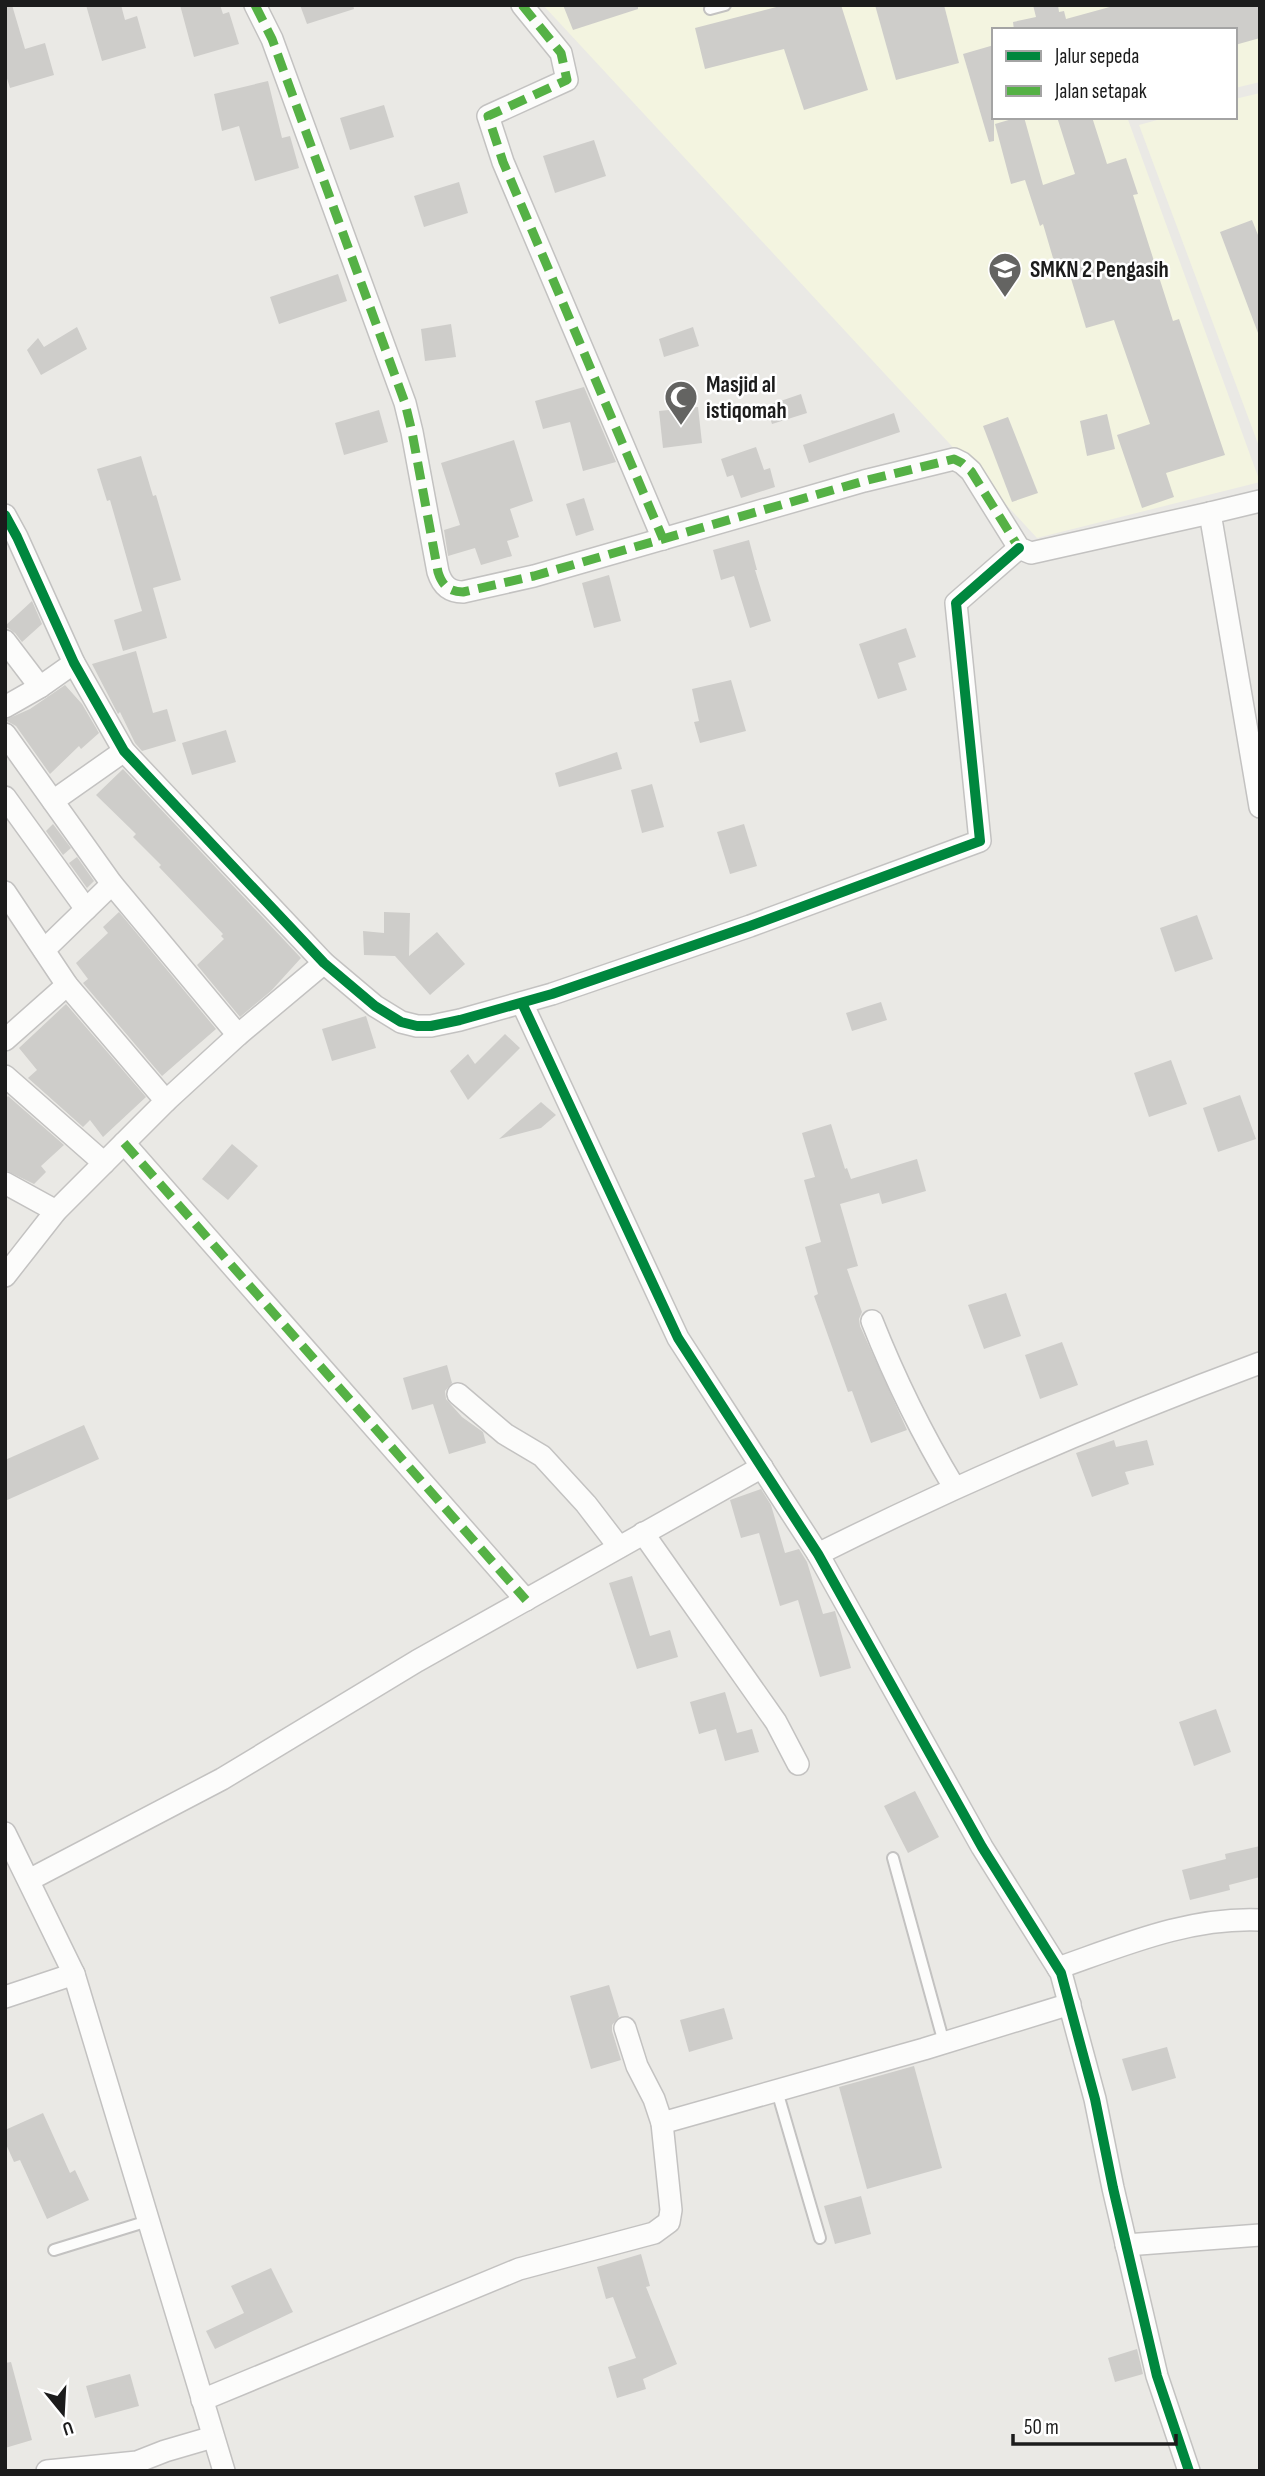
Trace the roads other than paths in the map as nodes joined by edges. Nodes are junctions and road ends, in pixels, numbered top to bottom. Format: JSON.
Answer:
{"nodes":[{"id":1,"x":254,"y":5,"type":"edge"},
{"id":2,"x":522,"y":5,"type":"edge"},
{"id":3,"x":725,"y":5,"type":"edge"},
{"id":4,"x":710,"y":9,"type":"dead end"},
{"id":5,"x":1260,"y":501,"type":"edge"},
{"id":6,"x":1210,"y":513,"type":"junction"},
{"id":7,"x":5,"y":515,"type":"edge"},
{"id":8,"x":663,"y":539,"type":"junction"},
{"id":9,"x":1019,"y":548,"type":"junction"},
{"id":10,"x":5,"y":641,"type":"edge"},
{"id":11,"x":74,"y":663,"type":"junction"},
{"id":12,"x":40,"y":687,"type":"junction"},
{"id":13,"x":5,"y":707,"type":"edge"},
{"id":14,"x":5,"y":734,"type":"edge"},
{"id":15,"x":124,"y":751,"type":"junction"},
{"id":16,"x":5,"y":797,"type":"edge"},
{"id":17,"x":53,"y":802,"type":"junction"},
{"id":18,"x":1260,"y":807,"type":"edge"},
{"id":19,"x":112,"y":884,"type":"junction"},
{"id":20,"x":5,"y":892,"type":"edge"},
{"id":21,"x":86,"y":909,"type":"junction"},
{"id":22,"x":44,"y":950,"type":"junction"},
{"id":23,"x":324,"y":963,"type":"junction"},
{"id":24,"x":67,"y":985,"type":"junction"},
{"id":25,"x":522,"y":1003,"type":"junction"},
{"id":26,"x":238,"y":1035,"type":"junction"},
{"id":27,"x":5,"y":1040,"type":"edge"},
{"id":28,"x":5,"y":1076,"type":"edge"},
{"id":29,"x":166,"y":1101,"type":"junction"},
{"id":30,"x":124,"y":1143,"type":"junction"},
{"id":31,"x":104,"y":1163,"type":"junction"},
{"id":32,"x":5,"y":1183,"type":"edge"},
{"id":33,"x":56,"y":1211,"type":"junction"},
{"id":34,"x":5,"y":1276,"type":"edge"},
{"id":35,"x":872,"y":1321,"type":"dead end"},
{"id":36,"x":1260,"y":1363,"type":"edge"},
{"id":37,"x":458,"y":1394,"type":"dead end"},
{"id":38,"x":762,"y":1466,"type":"junction"},
{"id":39,"x":954,"y":1488,"type":"junction"},
{"id":40,"x":643,"y":1534,"type":"junction"},
{"id":41,"x":619,"y":1547,"type":"junction"},
{"id":42,"x":818,"y":1554,"type":"junction"},
{"id":43,"x":526,"y":1600,"type":"junction"},
{"id":44,"x":798,"y":1764,"type":"dead end"},
{"id":45,"x":5,"y":1833,"type":"edge"},
{"id":46,"x":893,"y":1858,"type":"dead end"},
{"id":47,"x":29,"y":1880,"type":"junction"},
{"id":48,"x":1260,"y":1920,"type":"edge"},
{"id":49,"x":1058,"y":1968,"type":"junction"},
{"id":50,"x":74,"y":1975,"type":"junction"},
{"id":51,"x":5,"y":1997,"type":"edge"},
{"id":52,"x":1070,"y":2004,"type":"junction"},
{"id":53,"x":625,"y":2028,"type":"dead end"},
{"id":54,"x":944,"y":2043,"type":"junction"},
{"id":55,"x":777,"y":2091,"type":"junction"},
{"id":56,"x":662,"y":2123,"type":"junction"},
{"id":57,"x":148,"y":2221,"type":"junction"},
{"id":58,"x":1260,"y":2235,"type":"edge"},
{"id":59,"x":820,"y":2238,"type":"dead end"},
{"id":60,"x":1126,"y":2245,"type":"junction"},
{"id":61,"x":54,"y":2250,"type":"dead end"},
{"id":62,"x":202,"y":2400,"type":"junction"},
{"id":63,"x":213,"y":2437,"type":"junction"},
{"id":64,"x":47,"y":2471,"type":"edge"},
{"id":65,"x":224,"y":2471,"type":"edge"},
{"id":66,"x":1189,"y":2471,"type":"edge"}],
"edges":[{"from":1,"to":8,"type":"street"},
{"from":2,"to":8,"type":"street"},
{"from":3,"to":4,"type":"lane"},
{"from":5,"to":6,"type":"street"},
{"from":6,"to":9,"type":"street"},
{"from":6,"to":18,"type":"street"},
{"from":7,"to":11,"type":"street"},
{"from":8,"to":9,"type":"street"},
{"from":9,"to":25,"type":"street"},
{"from":10,"to":12,"type":"street"},
{"from":11,"to":12,"type":"street"},
{"from":11,"to":15,"type":"street"},
{"from":12,"to":13,"type":"street"},
{"from":14,"to":17,"type":"street"},
{"from":15,"to":17,"type":"street"},
{"from":15,"to":23,"type":"street"},
{"from":16,"to":21,"type":"street"},
{"from":17,"to":19,"type":"street"},
{"from":19,"to":21,"type":"street"},
{"from":19,"to":26,"type":"street"},
{"from":20,"to":22,"type":"street"},
{"from":21,"to":22,"type":"street"},
{"from":22,"to":24,"type":"street"},
{"from":23,"to":25,"type":"street"},
{"from":23,"to":26,"type":"street"},
{"from":24,"to":27,"type":"street"},
{"from":24,"to":29,"type":"street"},
{"from":25,"to":38,"type":"street"},
{"from":26,"to":29,"type":"street"},
{"from":28,"to":31,"type":"street"},
{"from":29,"to":30,"type":"street"},
{"from":30,"to":31,"type":"street"},
{"from":30,"to":43,"type":"street"},
{"from":31,"to":33,"type":"street"},
{"from":32,"to":33,"type":"street"},
{"from":33,"to":34,"type":"street"},
{"from":35,"to":39,"type":"street"},
{"from":36,"to":39,"type":"street"},
{"from":37,"to":41,"type":"street"},
{"from":38,"to":40,"type":"street"},
{"from":38,"to":42,"type":"street"},
{"from":39,"to":42,"type":"street"},
{"from":40,"to":41,"type":"street"},
{"from":40,"to":44,"type":"street"},
{"from":41,"to":43,"type":"street"},
{"from":42,"to":49,"type":"street"},
{"from":43,"to":47,"type":"street"},
{"from":45,"to":47,"type":"street"},
{"from":46,"to":54,"type":"lane"},
{"from":47,"to":50,"type":"street"},
{"from":48,"to":49,"type":"street"},
{"from":49,"to":52,"type":"street"},
{"from":50,"to":51,"type":"street"},
{"from":50,"to":57,"type":"street"},
{"from":52,"to":54,"type":"street"},
{"from":52,"to":60,"type":"street"},
{"from":53,"to":56,"type":"street"},
{"from":54,"to":55,"type":"street"},
{"from":55,"to":56,"type":"street"},
{"from":55,"to":59,"type":"lane"},
{"from":56,"to":62,"type":"street"},
{"from":57,"to":61,"type":"lane"},
{"from":57,"to":62,"type":"street"},
{"from":58,"to":60,"type":"street"},
{"from":60,"to":66,"type":"street"},
{"from":62,"to":63,"type":"street"},
{"from":63,"to":64,"type":"street"},
{"from":63,"to":65,"type":"street"}]}
